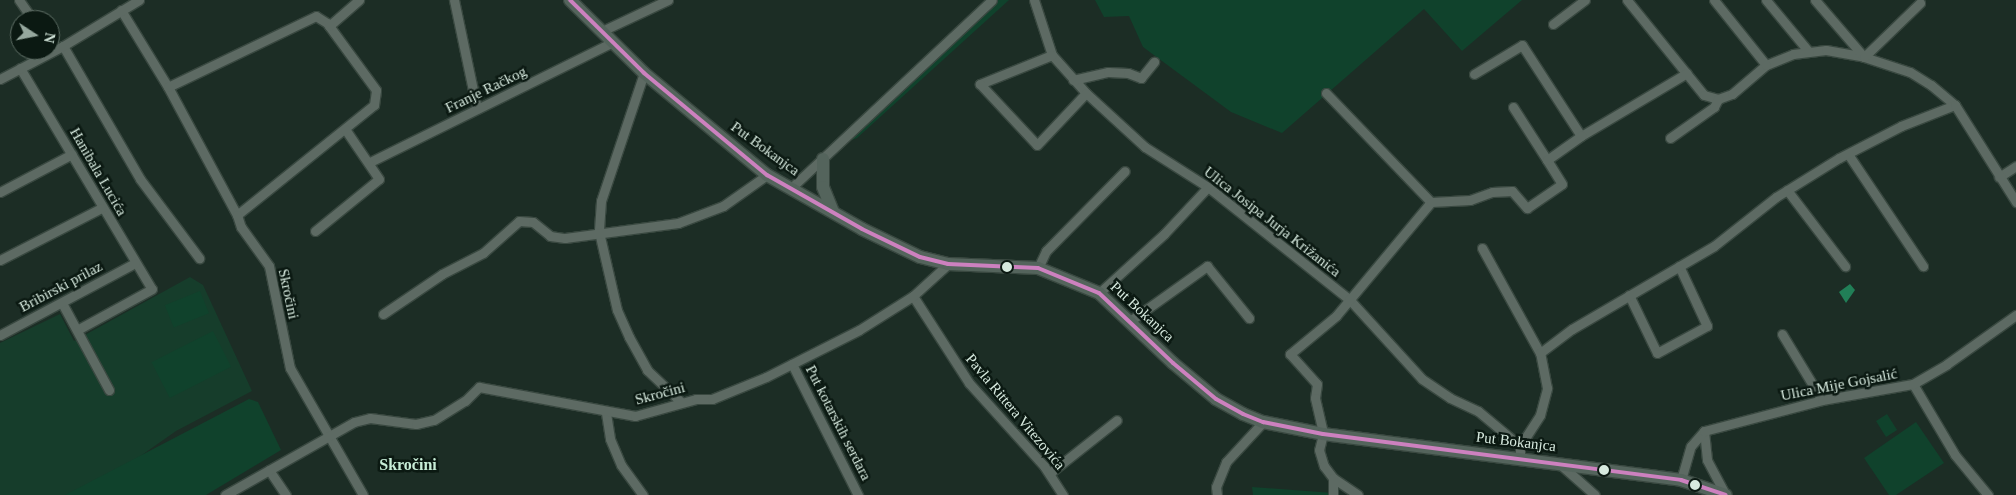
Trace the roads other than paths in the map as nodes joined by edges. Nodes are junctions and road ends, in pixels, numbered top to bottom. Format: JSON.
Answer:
{"nodes":[{"id":1,"x":139,"y":0,"type":"edge"},
{"id":2,"x":359,"y":0,"type":"edge"},
{"id":3,"x":454,"y":0,"type":"edge"},
{"id":4,"x":570,"y":0,"type":"edge"},
{"id":5,"x":668,"y":0,"type":"edge"},
{"id":6,"x":992,"y":0,"type":"edge"},
{"id":7,"x":1034,"y":0,"type":"edge"},
{"id":8,"x":1586,"y":0,"type":"edge"},
{"id":9,"x":1627,"y":0,"type":"edge"},
{"id":10,"x":1714,"y":0,"type":"edge"},
{"id":11,"x":1766,"y":0,"type":"edge"},
{"id":12,"x":1815,"y":0,"type":"edge"},
{"id":13,"x":1920,"y":3,"type":"dead end"},
{"id":14,"x":121,"y":10,"type":"junction"},
{"id":15,"x":1552,"y":24,"type":"dead end"},
{"id":16,"x":329,"y":26,"type":"junction"},
{"id":17,"x":602,"y":31,"type":"junction"},
{"id":18,"x":613,"y":42,"type":"junction"},
{"id":19,"x":63,"y":46,"type":"junction"},
{"id":20,"x":60,"y":47,"type":"edge"},
{"id":21,"x":1809,"y":52,"type":"junction"},
{"id":22,"x":1052,"y":55,"type":"junction"},
{"id":23,"x":1864,"y":57,"type":"junction"},
{"id":24,"x":33,"y":60,"type":"edge"},
{"id":25,"x":1154,"y":62,"type":"dead end"},
{"id":26,"x":1766,"y":65,"type":"junction"},
{"id":27,"x":20,"y":68,"type":"junction"},
{"id":28,"x":644,"y":73,"type":"junction"},
{"id":29,"x":1687,"y":73,"type":"junction"},
{"id":30,"x":1474,"y":74,"type":"dead end"},
{"id":31,"x":0,"y":78,"type":"edge"},
{"id":32,"x":1074,"y":80,"type":"junction"},
{"id":33,"x":168,"y":87,"type":"junction"},
{"id":34,"x":1086,"y":93,"type":"junction"},
{"id":35,"x":1326,"y":93,"type":"dead end"},
{"id":36,"x":1718,"y":100,"type":"junction"},
{"id":37,"x":1955,"y":106,"type":"junction"},
{"id":38,"x":1513,"y":107,"type":"dead end"},
{"id":39,"x":478,"y":109,"type":"junction"},
{"id":40,"x":345,"y":129,"type":"junction"},
{"id":41,"x":1581,"y":136,"type":"junction"},
{"id":42,"x":1670,"y":138,"type":"dead end"},
{"id":43,"x":72,"y":154,"type":"junction"},
{"id":44,"x":1848,"y":154,"type":"junction"},
{"id":45,"x":822,"y":159,"type":"junction"},
{"id":46,"x":1547,"y":160,"type":"junction"},
{"id":47,"x":370,"y":162,"type":"junction"},
{"id":48,"x":2016,"y":166,"type":"edge"},
{"id":49,"x":1125,"y":171,"type":"dead end"},
{"id":50,"x":767,"y":174,"type":"junction"},
{"id":51,"x":2000,"y":177,"type":"junction"},
{"id":52,"x":1208,"y":187,"type":"junction"},
{"id":53,"x":791,"y":188,"type":"junction"},
{"id":54,"x":1787,"y":190,"type":"junction"},
{"id":55,"x":0,"y":192,"type":"edge"},
{"id":56,"x":1431,"y":202,"type":"junction"},
{"id":57,"x":2016,"y":202,"type":"edge"},
{"id":58,"x":101,"y":208,"type":"junction"},
{"id":59,"x":833,"y":212,"type":"junction"},
{"id":60,"x":237,"y":215,"type":"junction"},
{"id":61,"x":316,"y":232,"type":"dead end"},
{"id":62,"x":598,"y":232,"type":"junction"},
{"id":63,"x":1482,"y":248,"type":"dead end"},
{"id":64,"x":199,"y":258,"type":"dead end"},
{"id":65,"x":0,"y":260,"type":"edge"},
{"id":66,"x":135,"y":263,"type":"junction"},
{"id":67,"x":948,"y":264,"type":"junction"},
{"id":68,"x":1679,"y":266,"type":"junction"},
{"id":69,"x":1845,"y":266,"type":"dead end"},
{"id":70,"x":1923,"y":266,"type":"dead end"},
{"id":71,"x":1038,"y":268,"type":"junction"},
{"id":72,"x":1099,"y":293,"type":"junction"},
{"id":73,"x":1629,"y":295,"type":"junction"},
{"id":74,"x":913,"y":296,"type":"junction"},
{"id":75,"x":1349,"y":299,"type":"junction"},
{"id":76,"x":62,"y":303,"type":"junction"},
{"id":77,"x":383,"y":314,"type":"dead end"},
{"id":78,"x":2016,"y":315,"type":"edge"},
{"id":79,"x":1249,"y":318,"type":"dead end"},
{"id":80,"x":1130,"y":322,"type":"junction"},
{"id":81,"x":77,"y":330,"type":"junction"},
{"id":82,"x":1782,"y":334,"type":"dead end"},
{"id":83,"x":0,"y":335,"type":"edge"},
{"id":84,"x":1540,"y":352,"type":"junction"},
{"id":85,"x":792,"y":364,"type":"junction"},
{"id":86,"x":1912,"y":384,"type":"junction"},
{"id":87,"x":109,"y":390,"type":"dead end"},
{"id":88,"x":1822,"y":400,"type":"junction"},
{"id":89,"x":681,"y":402,"type":"junction"},
{"id":90,"x":606,"y":413,"type":"junction"},
{"id":91,"x":1117,"y":420,"type":"dead end"},
{"id":92,"x":1263,"y":422,"type":"junction"},
{"id":93,"x":1704,"y":431,"type":"junction"},
{"id":94,"x":1324,"y":434,"type":"junction"},
{"id":95,"x":329,"y":436,"type":"junction"},
{"id":96,"x":1520,"y":446,"type":"junction"},
{"id":97,"x":1520,"y":459,"type":"junction"},
{"id":98,"x":1561,"y":464,"type":"junction"},
{"id":99,"x":270,"y":470,"type":"junction"},
{"id":100,"x":1050,"y":473,"type":"junction"},
{"id":101,"x":1333,"y":478,"type":"junction"},
{"id":102,"x":1681,"y":480,"type":"junction"},
{"id":103,"x":238,"y":492,"type":"edge"},
{"id":104,"x":225,"y":495,"type":"edge"},
{"id":105,"x":286,"y":495,"type":"edge"},
{"id":106,"x":363,"y":495,"type":"edge"},
{"id":107,"x":643,"y":495,"type":"edge"},
{"id":108,"x":858,"y":495,"type":"edge"},
{"id":109,"x":1063,"y":495,"type":"edge"},
{"id":110,"x":1218,"y":495,"type":"edge"},
{"id":111,"x":1333,"y":495,"type":"edge"},
{"id":112,"x":1358,"y":495,"type":"edge"},
{"id":113,"x":1595,"y":495,"type":"edge"},
{"id":114,"x":1725,"y":495,"type":"edge"},
{"id":115,"x":1988,"y":495,"type":"edge"}],
"edges":[{"from":1,"to":14,"type":"street"},
{"from":2,"to":16,"type":"street"},
{"from":3,"to":39,"type":"street"},
{"from":4,"to":17,"type":"main road","name":"Put Bokanjca"},
{"from":5,"to":17,"type":"street"},
{"from":6,"to":45,"type":"street"},
{"from":7,"to":22,"type":"street","name":"Ulica Josipa Jurja Križanića"},
{"from":8,"to":15,"type":"street"},
{"from":9,"to":29,"type":"street"},
{"from":10,"to":26,"type":"street"},
{"from":11,"to":21,"type":"street"},
{"from":12,"to":23,"type":"street"},
{"from":13,"to":23,"type":"street"},
{"from":14,"to":19,"type":"street"},
{"from":14,"to":33,"type":"street","name":"Skročini"},
{"from":16,"to":33,"type":"street"},
{"from":16,"to":40,"type":"street"},
{"from":17,"to":18,"type":"main road","name":"Put Bokanjca"},
{"from":18,"to":28,"type":"main road","name":"Put Bokanjca"},
{"from":18,"to":39,"type":"street","name":"Franje Račkog"},
{"from":19,"to":20,"type":"street"},
{"from":19,"to":64,"type":"street"},
{"from":21,"to":23,"type":"street"},
{"from":21,"to":26,"type":"street"},
{"from":22,"to":32,"type":"street","name":"Ulica Josipa Jurja Križanića"},
{"from":22,"to":34,"type":"street"},
{"from":23,"to":37,"type":"street"},
{"from":24,"to":27,"type":"street"},
{"from":25,"to":32,"type":"street"},
{"from":26,"to":36,"type":"street"},
{"from":27,"to":31,"type":"street"},
{"from":27,"to":43,"type":"street","name":"Hanibala Lucića"},
{"from":28,"to":50,"type":"main road","name":"Put Bokanjca"},
{"from":28,"to":62,"type":"street"},
{"from":29,"to":36,"type":"street"},
{"from":29,"to":41,"type":"street"},
{"from":30,"to":41,"type":"street"},
{"from":32,"to":34,"type":"street","name":"Ulica Josipa Jurja Križanića"},
{"from":33,"to":60,"type":"street","name":"Skročini"},
{"from":34,"to":52,"type":"street","name":"Ulica Josipa Jurja Križanića"},
{"from":35,"to":56,"type":"street"},
{"from":36,"to":42,"type":"street"},
{"from":37,"to":44,"type":"street"},
{"from":37,"to":51,"type":"street"},
{"from":38,"to":46,"type":"street"},
{"from":39,"to":47,"type":"street","name":"Franje Račkog"},
{"from":40,"to":47,"type":"street"},
{"from":40,"to":60,"type":"street"},
{"from":41,"to":46,"type":"street"},
{"from":43,"to":55,"type":"street"},
{"from":43,"to":58,"type":"street","name":"Hanibala Lucića"},
{"from":44,"to":54,"type":"street"},
{"from":44,"to":70,"type":"street"},
{"from":45,"to":53,"type":"street"},
{"from":45,"to":59,"type":"main road"},
{"from":46,"to":56,"type":"street"},
{"from":47,"to":61,"type":"street"},
{"from":48,"to":51,"type":"street"},
{"from":49,"to":71,"type":"street"},
{"from":50,"to":53,"type":"main road","name":"Put Bokanjca"},
{"from":50,"to":62,"type":"street"},
{"from":51,"to":57,"type":"street"},
{"from":52,"to":72,"type":"street"},
{"from":52,"to":75,"type":"street","name":"Ulica Josipa Jurja Križanića"},
{"from":53,"to":59,"type":"main road","name":"Put Bokanjca"},
{"from":54,"to":68,"type":"street"},
{"from":54,"to":69,"type":"street"},
{"from":56,"to":75,"type":"street"},
{"from":58,"to":65,"type":"street"},
{"from":58,"to":66,"type":"street","name":"Hanibala Lucića"},
{"from":59,"to":67,"type":"main road","name":"Put Bokanjca"},
{"from":60,"to":95,"type":"street","name":"Skročini"},
{"from":62,"to":77,"type":"street"},
{"from":62,"to":89,"type":"street"},
{"from":63,"to":84,"type":"street"},
{"from":66,"to":76,"type":"street","name":"Bribirski prilaz"},
{"from":66,"to":81,"type":"street","name":"Hanibala Lucića"},
{"from":67,"to":71,"type":"main road","name":"Put Bokanjca"},
{"from":67,"to":74,"type":"street","name":"Skročini"},
{"from":68,"to":73,"type":"street"},
{"from":68,"to":73,"type":"street"},
{"from":71,"to":72,"type":"main road","name":"Put Bokanjca"},
{"from":72,"to":80,"type":"main road","name":"Put Bokanjca"},
{"from":73,"to":84,"type":"street"},
{"from":74,"to":85,"type":"street","name":"Skročini"},
{"from":74,"to":100,"type":"street","name":"Pavla Rittera Vitezovića"},
{"from":75,"to":94,"type":"street"},
{"from":75,"to":96,"type":"street","name":"Ulica Josipa Jurja Križanića"},
{"from":76,"to":81,"type":"street"},
{"from":76,"to":83,"type":"street","name":"Bribirski prilaz"},
{"from":78,"to":86,"type":"street","name":"Ulica Mije Gojsalić"},
{"from":79,"to":80,"type":"street"},
{"from":80,"to":92,"type":"main road","name":"Put Bokanjca"},
{"from":81,"to":87,"type":"street"},
{"from":82,"to":88,"type":"street"},
{"from":84,"to":96,"type":"street"},
{"from":85,"to":89,"type":"street","name":"Skročini"},
{"from":85,"to":108,"type":"street","name":"Put kotarskih serdara"},
{"from":86,"to":88,"type":"street","name":"Ulica Mije Gojsalić"},
{"from":86,"to":115,"type":"street"},
{"from":88,"to":93,"type":"street","name":"Ulica Mije Gojsalić"},
{"from":89,"to":90,"type":"street","name":"Skročini"},
{"from":90,"to":95,"type":"street","name":"Skročini"},
{"from":90,"to":107,"type":"street"},
{"from":91,"to":100,"type":"street"},
{"from":92,"to":94,"type":"main road","name":"Put Bokanjca"},
{"from":92,"to":110,"type":"street"},
{"from":93,"to":102,"type":"street"},
{"from":93,"to":114,"type":"street"},
{"from":94,"to":97,"type":"main road","name":"Put Bokanjca"},
{"from":94,"to":101,"type":"street"},
{"from":95,"to":99,"type":"street","name":"Skročini"},
{"from":95,"to":106,"type":"street","name":"Skročini"},
{"from":96,"to":97,"type":"street"},
{"from":97,"to":98,"type":"main road","name":"Put Bokanjca"},
{"from":98,"to":102,"type":"main road","name":"Put Bokanjca"},
{"from":98,"to":113,"type":"street"},
{"from":99,"to":103,"type":"street","name":"Skročini"},
{"from":99,"to":105,"type":"street"},
{"from":100,"to":109,"type":"street","name":"Pavla Rittera Vitezovića"},
{"from":101,"to":111,"type":"street"},
{"from":101,"to":112,"type":"street"},
{"from":102,"to":114,"type":"main road","name":"Put Bokanjca"},
{"from":103,"to":104,"type":"street","name":"Skročini"}]}
